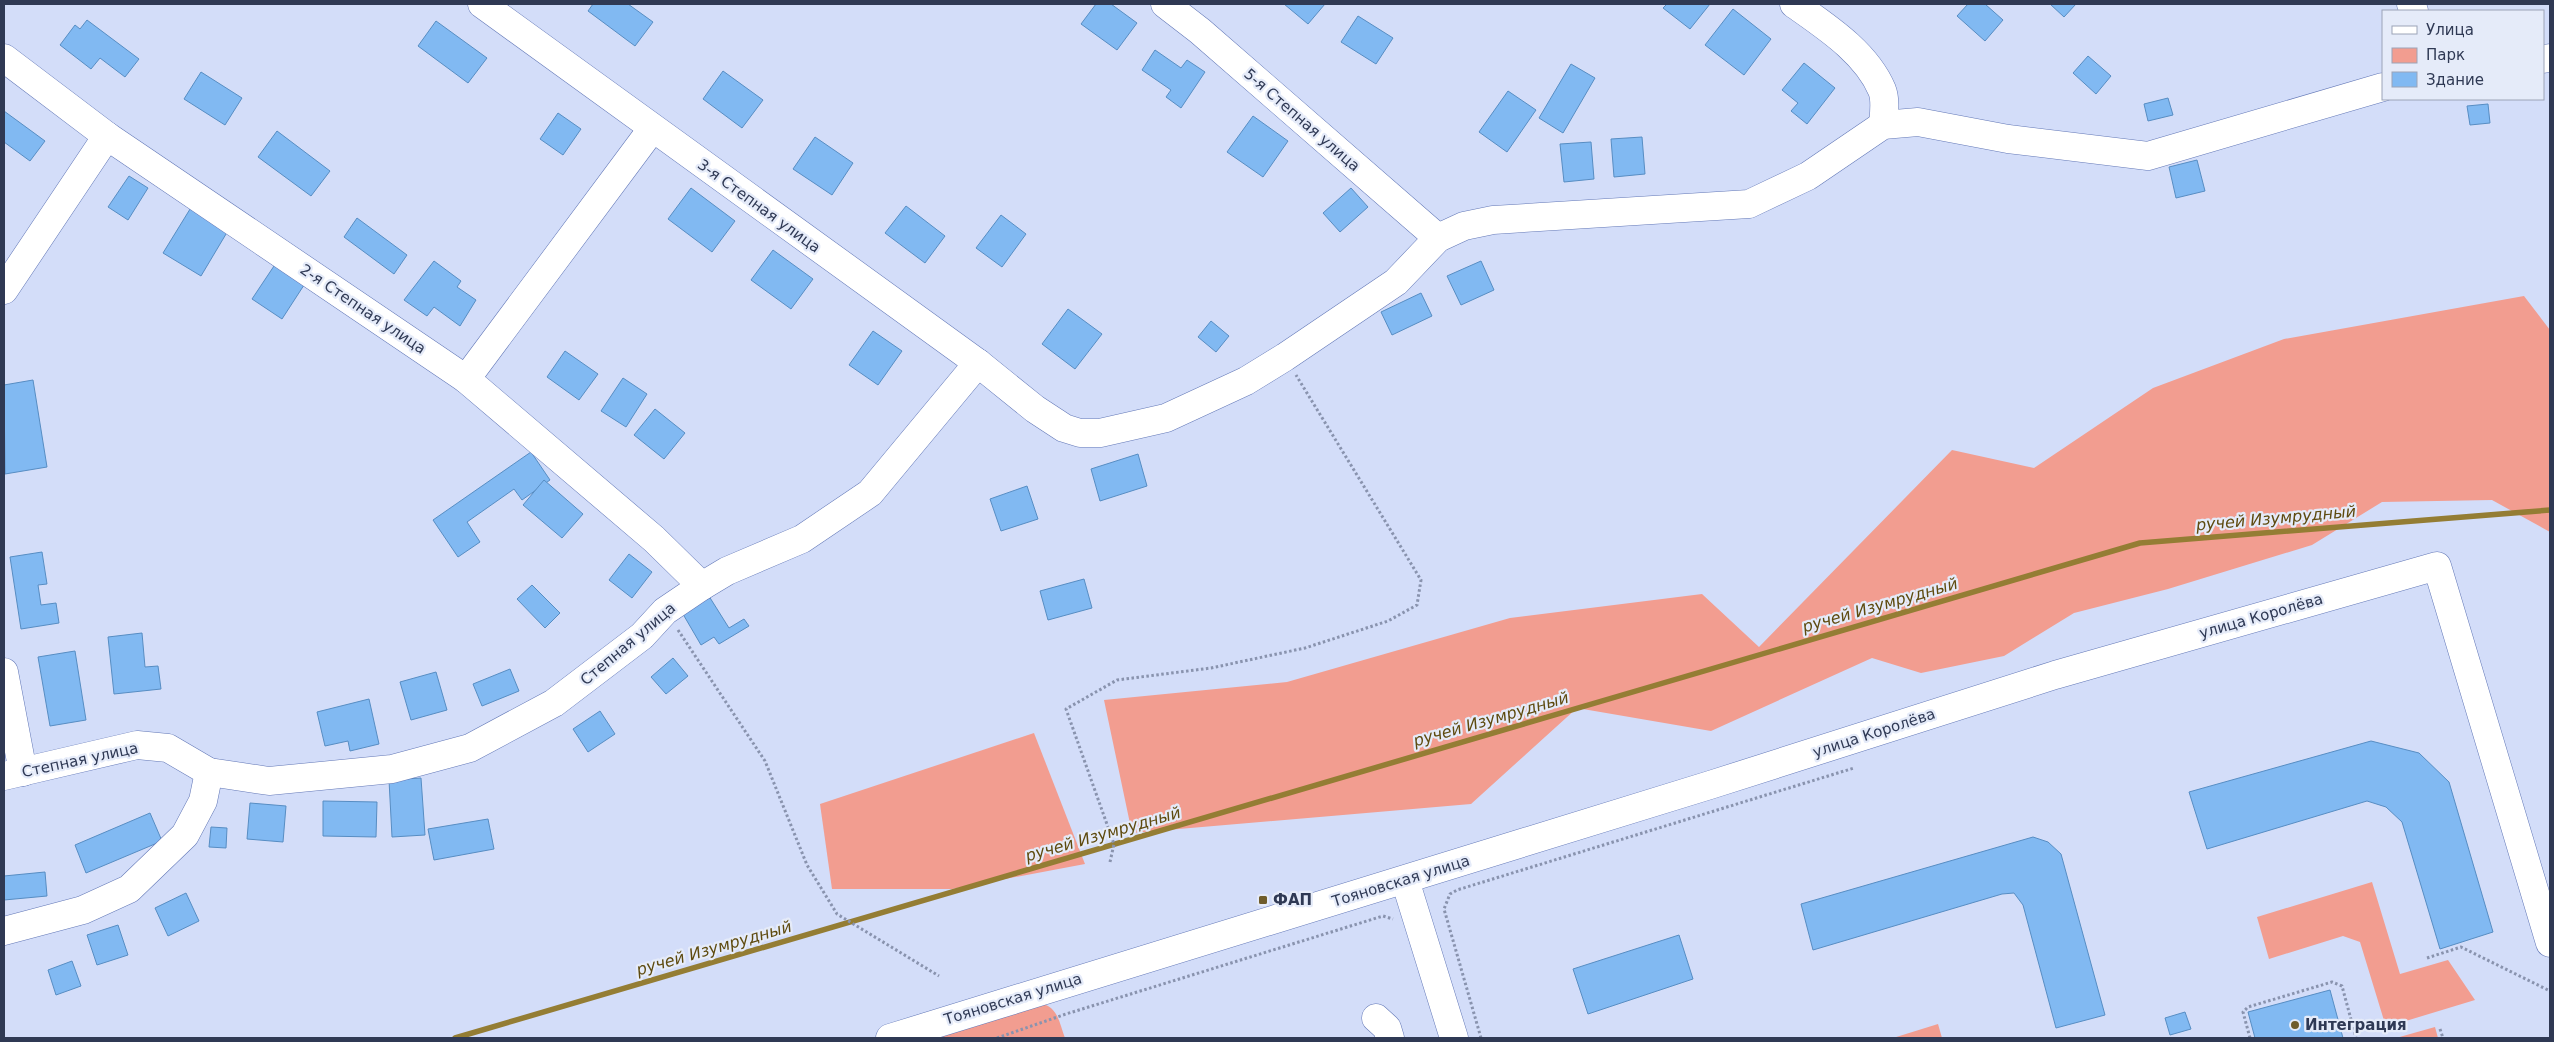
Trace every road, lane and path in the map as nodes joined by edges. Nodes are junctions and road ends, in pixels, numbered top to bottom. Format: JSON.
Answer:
{"nodes":[{"id":1,"x":482,"y":4,"type":"edge"},
{"id":2,"x":1165,"y":4,"type":"edge"},
{"id":3,"x":1794,"y":4,"type":"edge"},
{"id":4,"x":4,"y":58,"type":"edge"},
{"id":5,"x":2382,"y":88,"type":"edge"},
{"id":6,"x":1883,"y":125,"type":"junction"},
{"id":7,"x":652,"y":130,"type":"junction"},
{"id":8,"x":107,"y":136,"type":"junction"},
{"id":9,"x":1438,"y":238,"type":"junction"},
{"id":10,"x":4,"y":290,"type":"edge"},
{"id":11,"x":1285,"y":357,"type":"junction"},
{"id":12,"x":978,"y":364,"type":"junction"},
{"id":13,"x":466,"y":379,"type":"junction"},
{"id":14,"x":702,"y":586,"type":"junction"},
{"id":15,"x":665,"y":611,"type":"junction"},
{"id":16,"x":4,"y":672,"type":"edge"},
{"id":17,"x":1854,"y":768,"type":"dead end"},
{"id":18,"x":209,"y":772,"type":"junction"},
{"id":19,"x":13,"y":774,"type":"edge"},
{"id":20,"x":1710,"y":785,"type":"joint"},
{"id":21,"x":1110,"y":862,"type":"dead end"},
{"id":22,"x":1405,"y":880,"type":"junction"},
{"id":23,"x":1398,"y":925,"type":"dead end"},
{"id":24,"x":4,"y":931,"type":"edge"},
{"id":25,"x":2550,"y":943,"type":"edge"},
{"id":26,"x":2427,"y":958,"type":"dead end"},
{"id":27,"x":939,"y":976,"type":"dead end"},
{"id":28,"x":2550,"y":991,"type":"edge"},
{"id":29,"x":2440,"y":1029,"type":"dead end"},
{"id":30,"x":890,"y":1038,"type":"edge"},
{"id":31,"x":997,"y":1038,"type":"edge"},
{"id":32,"x":1454,"y":1038,"type":"edge"},
{"id":33,"x":1481,"y":1038,"type":"edge"},
{"id":34,"x":2250,"y":1038,"type":"edge"},
{"id":35,"x":2356,"y":1038,"type":"edge"},
{"id":36,"x":2443,"y":1038,"type":"edge"}],
"edges":[{"from":1,"to":7,"type":"street","name":"3-я Степная улица"},
{"from":2,"to":9,"type":"street","name":"5-я Степная улица"},
{"from":3,"to":6,"type":"street"},
{"from":4,"to":8,"type":"street","name":"2-я Степная улица"},
{"from":5,"to":6,"type":"street"},
{"from":6,"to":9,"type":"street"},
{"from":7,"to":12,"type":"street","name":"3-я Степная улица"},
{"from":7,"to":13,"type":"street"},
{"from":8,"to":10,"type":"street"},
{"from":8,"to":13,"type":"street","name":"2-я Степная улица"},
{"from":9,"to":11,"type":"street","name":"3-я Степная улица"},
{"from":11,"to":12,"type":"street","name":"3-я Степная улица"},
{"from":11,"to":21,"type":"path"},
{"from":12,"to":14,"type":"street","name":"Степная улица"},
{"from":13,"to":14,"type":"street","name":"2-я Степная улица"},
{"from":14,"to":15,"type":"street","name":"Степная улица"},
{"from":15,"to":18,"type":"street","name":"Степная улица"},
{"from":15,"to":27,"type":"path"},
{"from":16,"to":19,"type":"street"},
{"from":17,"to":33,"type":"path"},
{"from":18,"to":19,"type":"street","name":"Степная улица"},
{"from":18,"to":24,"type":"street"},
{"from":20,"to":22,"type":"street","name":"Тояновская улица"},
{"from":20,"to":25,"type":"street","name":"улица Королёва"},
{"from":22,"to":30,"type":"street","name":"Тояновская улица"},
{"from":22,"to":32,"type":"street"},
{"from":23,"to":31,"type":"path"},
{"from":26,"to":28,"type":"path"},
{"from":29,"to":36,"type":"path"},
{"from":34,"to":35,"type":"path"}]}
